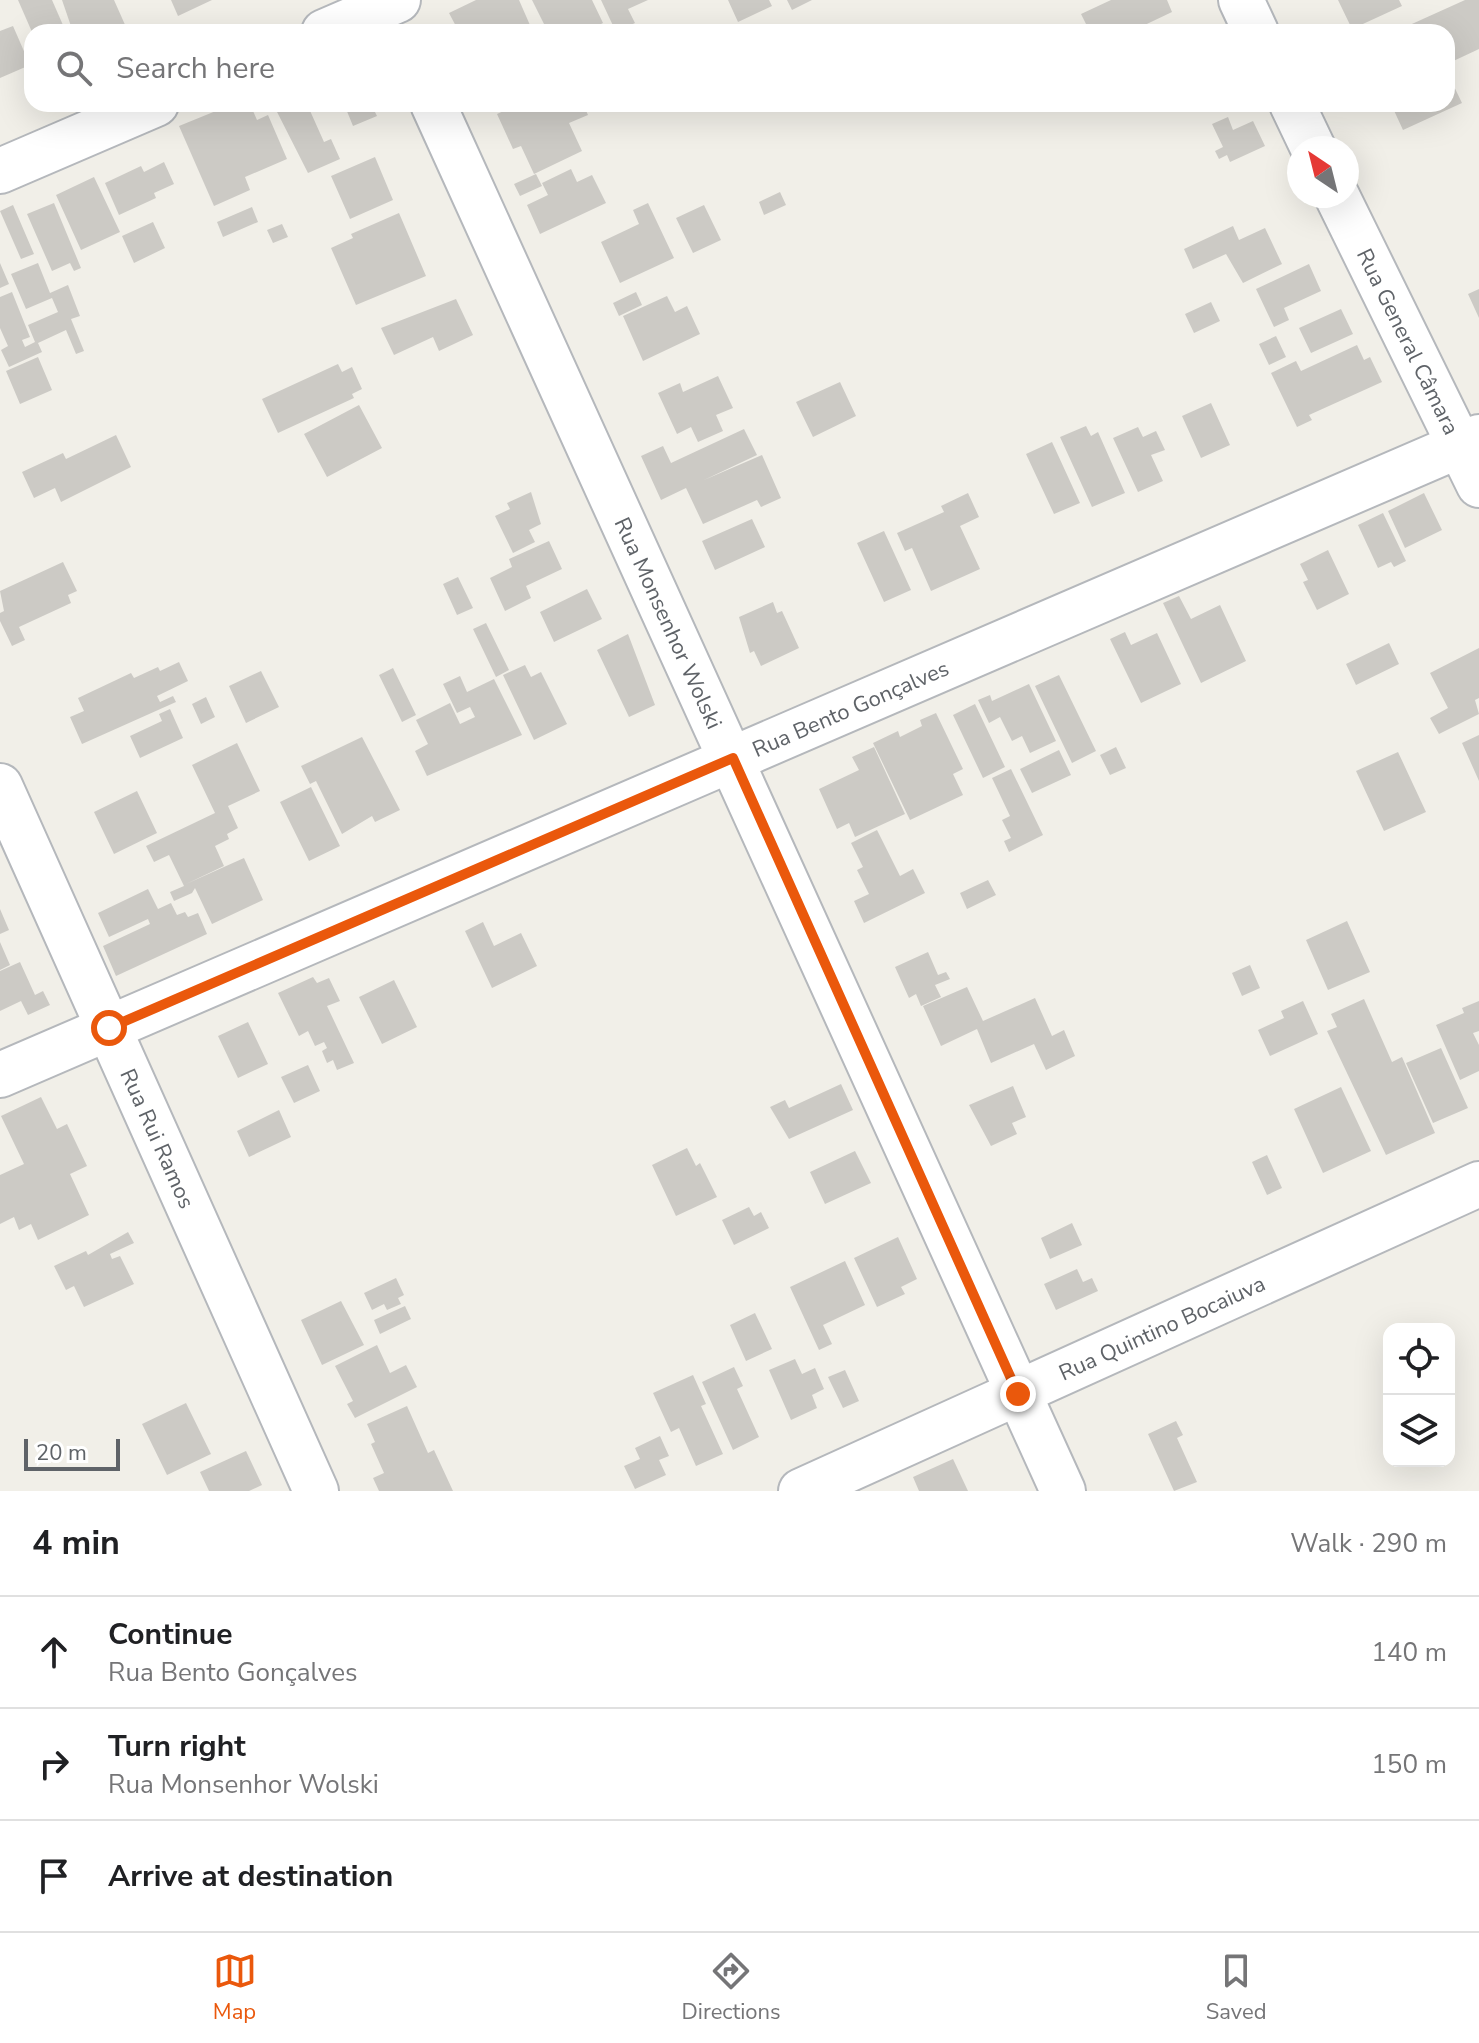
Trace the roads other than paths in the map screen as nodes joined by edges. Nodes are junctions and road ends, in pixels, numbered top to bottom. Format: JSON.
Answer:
{"nodes":[{"id":1,"x":1241,"y":0,"type":"edge"},
{"id":2,"x":393,"y":9,"type":"edge"},
{"id":3,"x":348,"y":24,"type":"edge"},
{"id":4,"x":1252,"y":24,"type":"edge"},
{"id":5,"x":137,"y":112,"type":"edge"},
{"id":6,"x":437,"y":112,"type":"edge"},
{"id":7,"x":1296,"y":112,"type":"edge"},
{"id":8,"x":1307,"y":136,"type":"edge"},
{"id":9,"x":0,"y":171,"type":"edge"},
{"id":10,"x":1343,"y":208,"type":"edge"},
{"id":11,"x":1469,"y":441,"type":"edge"},
{"id":12,"x":1479,"y":485,"type":"edge"},
{"id":13,"x":733,"y":758,"type":"junction"},
{"id":14,"x":0,"y":786,"type":"edge"},
{"id":15,"x":109,"y":1028,"type":"junction"},
{"id":16,"x":0,"y":1075,"type":"edge"},
{"id":17,"x":1479,"y":1184,"type":"edge"},
{"id":18,"x":1018,"y":1394,"type":"junction"},
{"id":19,"x":316,"y":1491,"type":"edge"},
{"id":20,"x":801,"y":1491,"type":"edge"},
{"id":21,"x":1063,"y":1491,"type":"edge"}],
"edges":[{"from":1,"to":4,"type":"street"},
{"from":2,"to":3,"type":"street"},
{"from":5,"to":9,"type":"street"},
{"from":6,"to":13,"type":"street","name":"Rua Monsenhor Wolski"},
{"from":7,"to":8,"type":"street"},
{"from":10,"to":11,"type":"street","name":"Rua General Câmara"},
{"from":11,"to":12,"type":"street","name":"Rua General Câmara"},
{"from":11,"to":13,"type":"street","name":"Rua Bento Gonçalves"},
{"from":13,"to":15,"type":"street","name":"Rua Bento Gonçalves"},
{"from":13,"to":18,"type":"street","name":"Rua Monsenhor Wolski"},
{"from":14,"to":15,"type":"street","name":"Rua Rui Ramos"},
{"from":15,"to":16,"type":"street","name":"Rua Bento Gonçalves"},
{"from":15,"to":19,"type":"street","name":"Rua Rui Ramos"},
{"from":17,"to":18,"type":"street","name":"Rua Quintino Bocaiuva"},
{"from":18,"to":20,"type":"street","name":"Rua Quintino Bocaiuva"},
{"from":18,"to":21,"type":"street","name":"Rua Monsenhor Wolski"}]}
